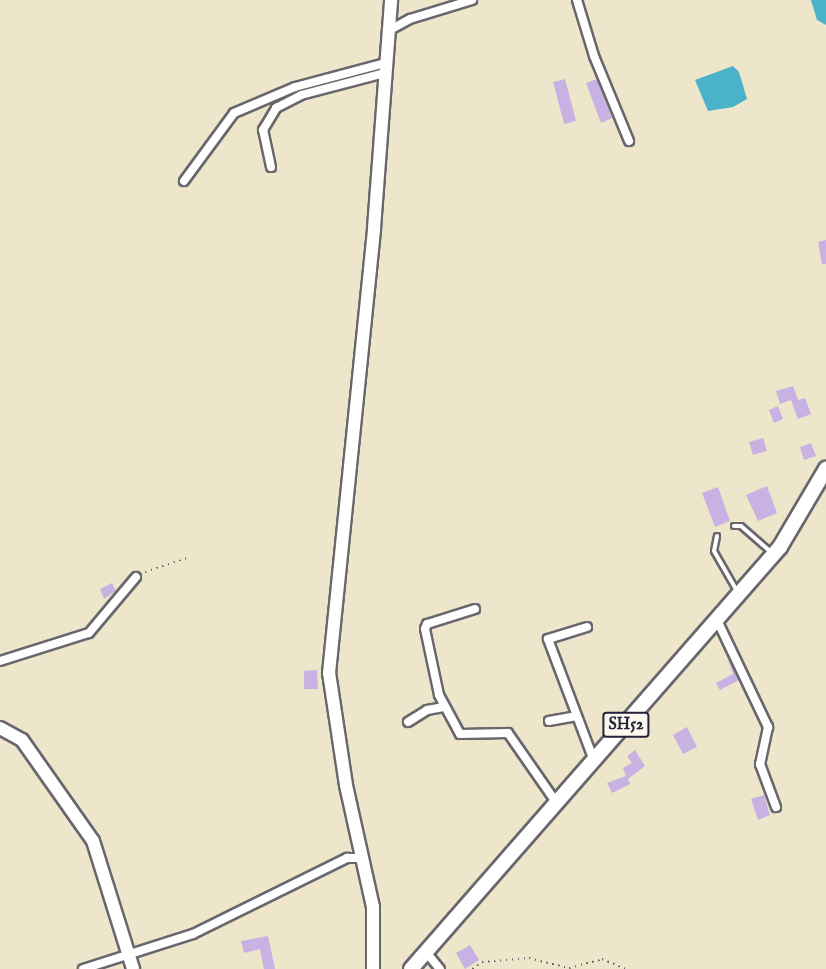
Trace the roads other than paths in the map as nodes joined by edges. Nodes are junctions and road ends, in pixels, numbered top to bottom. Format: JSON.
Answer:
{"nodes":[{"id":1,"x":391,"y":0,"type":"edge"},
{"id":2,"x":472,"y":0,"type":"edge"},
{"id":3,"x":577,"y":0,"type":"edge"},
{"id":4,"x":388,"y":31,"type":"junction"},
{"id":5,"x":385,"y":68,"type":"junction"},
{"id":6,"x":629,"y":141,"type":"dead end"},
{"id":7,"x":271,"y":166,"type":"dead end"},
{"id":8,"x":184,"y":181,"type":"dead end"},
{"id":9,"x":826,"y":469,"type":"edge"},
{"id":10,"x":734,"y":526,"type":"dead end"},
{"id":11,"x":717,"y":536,"type":"dead end"},
{"id":12,"x":774,"y":554,"type":"junction"},
{"id":13,"x":136,"y":577,"type":"road end"},
{"id":14,"x":740,"y":594,"type":"junction"},
{"id":15,"x":475,"y":609,"type":"dead end"},
{"id":16,"x":717,"y":620,"type":"junction"},
{"id":17,"x":587,"y":627,"type":"dead end"},
{"id":18,"x":0,"y":661,"type":"edge"},
{"id":19,"x":444,"y":707,"type":"junction"},
{"id":20,"x":576,"y":716,"type":"junction"},
{"id":21,"x":549,"y":721,"type":"dead end"},
{"id":22,"x":408,"y":722,"type":"dead end"},
{"id":23,"x":0,"y":728,"type":"edge"},
{"id":24,"x":594,"y":761,"type":"junction"},
{"id":25,"x":556,"y":801,"type":"junction"},
{"id":26,"x":776,"y":807,"type":"dead end"},
{"id":27,"x":361,"y":858,"type":"junction"},
{"id":28,"x":426,"y":952,"type":"junction"},
{"id":29,"x":128,"y":954,"type":"junction"},
{"id":30,"x":83,"y":969,"type":"edge"},
{"id":31,"x":133,"y":969,"type":"edge"},
{"id":32,"x":373,"y":969,"type":"edge"},
{"id":33,"x":411,"y":969,"type":"edge"},
{"id":34,"x":440,"y":969,"type":"edge"}],
"edges":[{"from":1,"to":4,"type":"main road"},
{"from":2,"to":4,"type":"street"},
{"from":3,"to":6,"type":"street"},
{"from":4,"to":5,"type":"main road"},
{"from":5,"to":7,"type":"street"},
{"from":5,"to":8,"type":"street"},
{"from":5,"to":27,"type":"main road"},
{"from":9,"to":12,"type":"main road","number":"SH52"},
{"from":10,"to":12,"type":"lane"},
{"from":11,"to":14,"type":"lane"},
{"from":12,"to":14,"type":"main road","number":"SH52"},
{"from":13,"to":18,"type":"street"},
{"from":14,"to":16,"type":"main road","number":"SH52"},
{"from":15,"to":19,"type":"street"},
{"from":16,"to":24,"type":"main road","number":"SH52"},
{"from":16,"to":26,"type":"street"},
{"from":17,"to":20,"type":"street"},
{"from":19,"to":22,"type":"street"},
{"from":19,"to":25,"type":"street"},
{"from":20,"to":21,"type":"street"},
{"from":20,"to":24,"type":"street"},
{"from":23,"to":29,"type":"main road"},
{"from":24,"to":25,"type":"main road","number":"SH52"},
{"from":25,"to":28,"type":"main road","number":"SH52"},
{"from":27,"to":29,"type":"street"},
{"from":27,"to":32,"type":"main road"},
{"from":28,"to":33,"type":"main road","number":"SH52"},
{"from":28,"to":34,"type":"street"},
{"from":29,"to":30,"type":"street"},
{"from":29,"to":31,"type":"main road"}]}
